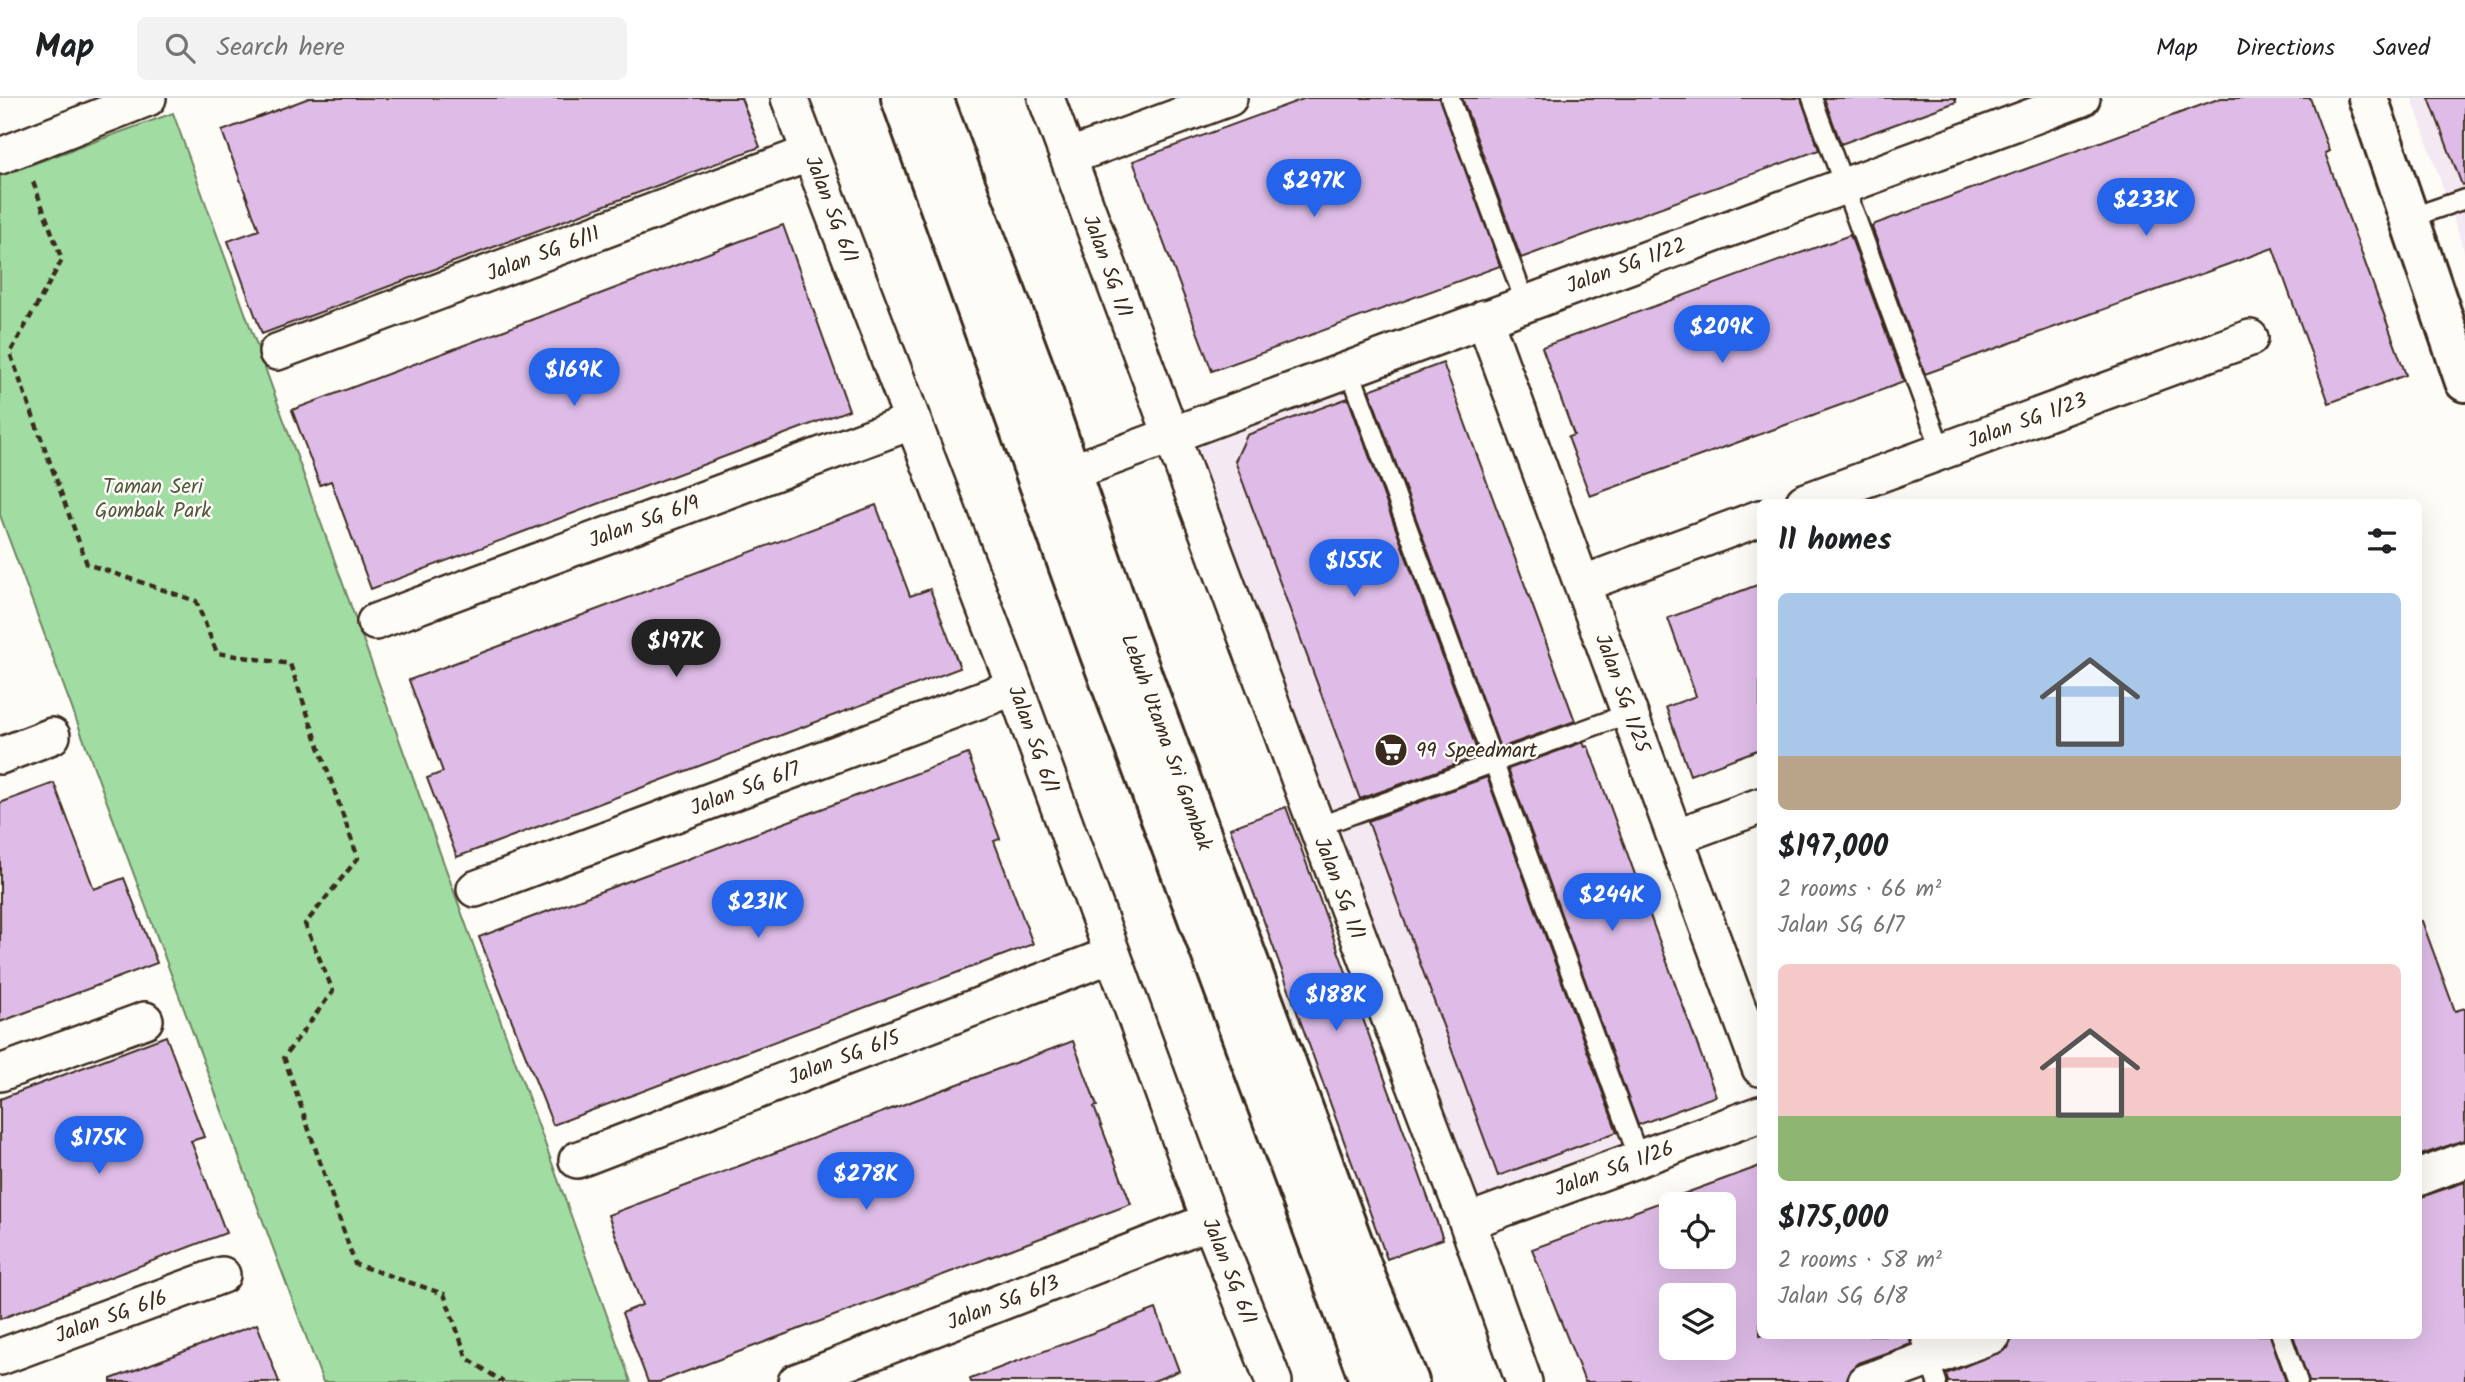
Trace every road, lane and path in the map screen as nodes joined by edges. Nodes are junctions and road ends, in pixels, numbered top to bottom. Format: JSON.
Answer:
{"nodes":[{"id":1,"x":148,"y":98,"type":"edge"},
{"id":2,"x":789,"y":98,"type":"edge"},
{"id":3,"x":901,"y":98,"type":"edge"},
{"id":4,"x":933,"y":98,"type":"edge"},
{"id":5,"x":1046,"y":98,"type":"edge"},
{"id":6,"x":1229,"y":98,"type":"edge"},
{"id":7,"x":1450,"y":98,"type":"edge"},
{"id":8,"x":1812,"y":98,"type":"edge"},
{"id":9,"x":2082,"y":98,"type":"edge"},
{"id":10,"x":2368,"y":98,"type":"edge"},
{"id":11,"x":10,"y":152,"type":"edge"},
{"id":12,"x":810,"y":153,"type":"junction"},
{"id":13,"x":1068,"y":157,"type":"junction"},
{"id":14,"x":1844,"y":185,"type":"junction"},
{"id":15,"x":2465,"y":199,"type":"edge"},
{"id":16,"x":2409,"y":218,"type":"junction"},
{"id":17,"x":1525,"y":302,"type":"junction"},
{"id":18,"x":1484,"y":318,"type":"junction"},
{"id":19,"x":2250,"y":338,"type":"dead end"},
{"id":20,"x":277,"y":352,"type":"dead end"},
{"id":21,"x":1349,"y":368,"type":"junction"},
{"id":22,"x":2465,"y":382,"type":"edge"},
{"id":23,"x":913,"y":421,"type":"junction"},
{"id":24,"x":1170,"y":434,"type":"junction"},
{"id":25,"x":1942,"y":452,"type":"junction"},
{"id":26,"x":1055,"y":478,"type":"junction"},
{"id":27,"x":1812,"y":499,"type":"edge"},
{"id":28,"x":1757,"y":519,"type":"edge"},
{"id":29,"x":1582,"y":584,"type":"junction"},
{"id":30,"x":375,"y":622,"type":"dead end"},
{"id":31,"x":1015,"y":687,"type":"junction"},
{"id":32,"x":1630,"y":713,"type":"junction"},
{"id":33,"x":52,"y":737,"type":"dead end"},
{"id":34,"x":0,"y":756,"type":"edge"},
{"id":35,"x":1493,"y":762,"type":"junction"},
{"id":36,"x":1757,"y":807,"type":"edge"},
{"id":37,"x":1317,"y":827,"type":"junction"},
{"id":38,"x":1675,"y":837,"type":"junction"},
{"id":39,"x":475,"y":889,"type":"dead end"},
{"id":40,"x":1111,"y":955,"type":"junction"},
{"id":41,"x":145,"y":1020,"type":"dead end"},
{"id":42,"x":1757,"y":1060,"type":"edge"},
{"id":43,"x":0,"y":1073,"type":"edge"},
{"id":44,"x":1757,"y":1115,"type":"edge"},
{"id":45,"x":1639,"y":1159,"type":"junction"},
{"id":46,"x":577,"y":1160,"type":"dead end"},
{"id":47,"x":2465,"y":1160,"type":"edge"},
{"id":48,"x":2422,"y":1176,"type":"edge"},
{"id":49,"x":1210,"y":1222,"type":"junction"},
{"id":50,"x":1467,"y":1222,"type":"junction"},
{"id":51,"x":222,"y":1275,"type":"dead end"},
{"id":52,"x":1982,"y":1339,"type":"edge"},
{"id":53,"x":2282,"y":1339,"type":"edge"},
{"id":54,"x":0,"y":1357,"type":"edge"},
{"id":55,"x":1929,"y":1359,"type":"edge"},
{"id":56,"x":503,"y":1382,"type":"edge"},
{"id":57,"x":796,"y":1382,"type":"edge"},
{"id":58,"x":1274,"y":1382,"type":"edge"},
{"id":59,"x":1370,"y":1382,"type":"edge"},
{"id":60,"x":1409,"y":1382,"type":"edge"},
{"id":61,"x":1524,"y":1382,"type":"edge"},
{"id":62,"x":1866,"y":1382,"type":"edge"},
{"id":63,"x":2298,"y":1382,"type":"edge"}],
"edges":[{"from":1,"to":11,"type":"street"},
{"from":2,"to":12,"type":"street","name":"Jalan SG 6/1"},
{"from":3,"to":26,"type":"street","name":"Lebuh Utama Sri Gombak"},
{"from":4,"to":26,"type":"street","name":"Lebuh Utama Sri Gombak"},
{"from":5,"to":13,"type":"street","name":"Jalan SG 1/1"},
{"from":6,"to":13,"type":"street"},
{"from":7,"to":17,"type":"lane"},
{"from":8,"to":14,"type":"lane"},
{"from":9,"to":14,"type":"street","name":"Jalan SG 1/22"},
{"from":10,"to":16,"type":"street"},
{"from":11,"to":56,"type":"path"},
{"from":12,"to":20,"type":"street","name":"Jalan SG 6/11"},
{"from":12,"to":23,"type":"street","name":"Jalan SG 6/1"},
{"from":13,"to":24,"type":"street","name":"Jalan SG 1/1"},
{"from":14,"to":17,"type":"street","name":"Jalan SG 1/22"},
{"from":14,"to":25,"type":"lane"},
{"from":15,"to":16,"type":"lane"},
{"from":16,"to":22,"type":"street"},
{"from":17,"to":18,"type":"street","name":"Jalan SG 1/22"},
{"from":18,"to":21,"type":"street","name":"Jalan SG 1/22"},
{"from":18,"to":29,"type":"street","name":"Jalan SG 1/25"},
{"from":19,"to":25,"type":"street","name":"Jalan SG 1/23"},
{"from":21,"to":24,"type":"street","name":"Jalan SG 1/22"},
{"from":21,"to":35,"type":"lane"},
{"from":23,"to":30,"type":"street","name":"Jalan SG 6/9"},
{"from":23,"to":31,"type":"street","name":"Jalan SG 6/1"},
{"from":24,"to":26,"type":"street"},
{"from":24,"to":37,"type":"street","name":"Jalan SG 1/1"},
{"from":25,"to":27,"type":"street","name":"Jalan SG 1/23"},
{"from":26,"to":59,"type":"street","name":"Lebuh Utama Sri Gombak"},
{"from":26,"to":60,"type":"street","name":"Lebuh Utama Sri Gombak"},
{"from":28,"to":29,"type":"street"},
{"from":29,"to":32,"type":"street","name":"Jalan SG 1/25"},
{"from":31,"to":39,"type":"street","name":"Jalan SG 6/7"},
{"from":31,"to":40,"type":"street","name":"Jalan SG 6/1"},
{"from":32,"to":35,"type":"lane"},
{"from":32,"to":38,"type":"street","name":"Jalan SG 1/25"},
{"from":33,"to":34,"type":"street"},
{"from":35,"to":37,"type":"lane"},
{"from":35,"to":45,"type":"lane"},
{"from":36,"to":38,"type":"street"},
{"from":37,"to":50,"type":"street","name":"Jalan SG 1/1"},
{"from":38,"to":42,"type":"street","name":"Jalan SG 1/25"},
{"from":40,"to":46,"type":"street","name":"Jalan SG 6/5"},
{"from":40,"to":49,"type":"street","name":"Jalan SG 6/1"},
{"from":41,"to":43,"type":"street"},
{"from":44,"to":45,"type":"street","name":"Jalan SG 1/26"},
{"from":45,"to":50,"type":"street","name":"Jalan SG 1/26"},
{"from":47,"to":48,"type":"street"},
{"from":49,"to":57,"type":"street","name":"Jalan SG 6/3"},
{"from":49,"to":58,"type":"street","name":"Jalan SG 6/1"},
{"from":50,"to":61,"type":"street","name":"Jalan SG 1/1"},
{"from":51,"to":54,"type":"street","name":"Jalan SG 6/6"},
{"from":52,"to":55,"type":"street"},
{"from":53,"to":63,"type":"lane"},
{"from":55,"to":62,"type":"street"}]}
